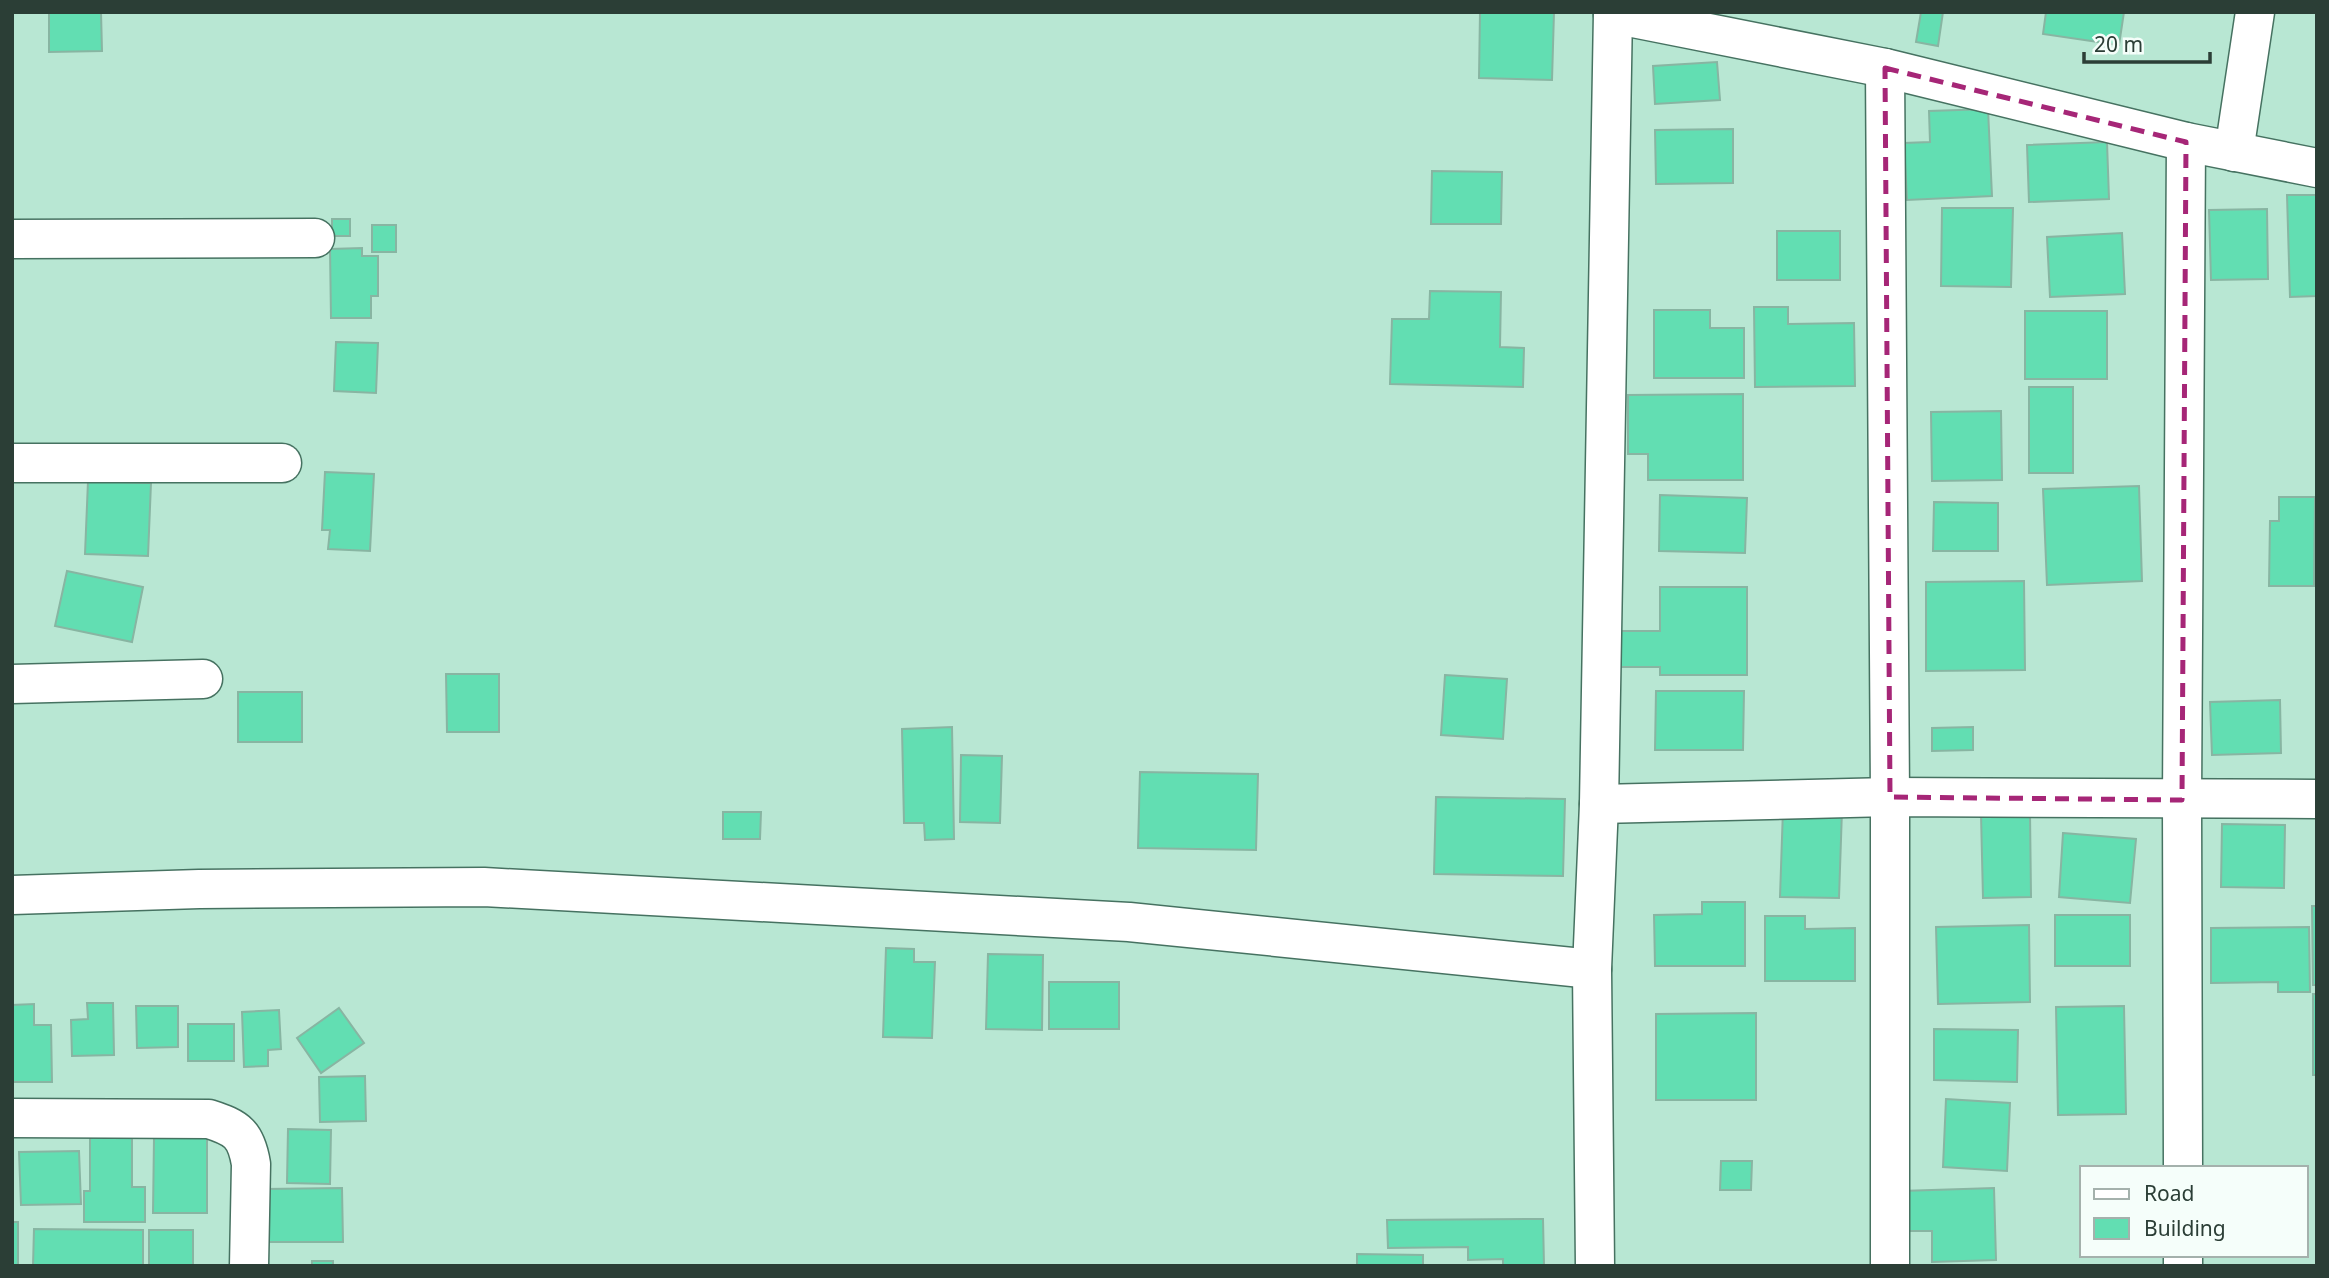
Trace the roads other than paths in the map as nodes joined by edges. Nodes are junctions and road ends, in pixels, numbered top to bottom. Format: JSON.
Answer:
{"nodes":[{"id":1,"x":2255,"y":12,"type":"edge"},
{"id":2,"x":1613,"y":13,"type":"edge"},
{"id":3,"x":1885,"y":68,"type":"junction"},
{"id":4,"x":2186,"y":142,"type":"junction"},
{"id":5,"x":2234,"y":152,"type":"junction"},
{"id":6,"x":2317,"y":168,"type":"edge"},
{"id":7,"x":315,"y":238,"type":"dead end"},
{"id":8,"x":12,"y":239,"type":"edge"},
{"id":9,"x":12,"y":463,"type":"edge"},
{"id":10,"x":282,"y":463,"type":"dead end"},
{"id":11,"x":203,"y":679,"type":"dead end"},
{"id":12,"x":12,"y":684,"type":"edge"},
{"id":13,"x":1891,"y":797,"type":"junction"},
{"id":14,"x":2317,"y":799,"type":"edge"},
{"id":15,"x":2182,"y":800,"type":"junction"},
{"id":16,"x":1599,"y":804,"type":"junction"},
{"id":17,"x":12,"y":895,"type":"edge"},
{"id":18,"x":1592,"y":969,"type":"junction"},
{"id":19,"x":12,"y":1118,"type":"edge"},
{"id":20,"x":2183,"y":1166,"type":"edge"},
{"id":21,"x":248,"y":1266,"type":"edge"},
{"id":22,"x":1595,"y":1266,"type":"edge"},
{"id":23,"x":1891,"y":1266,"type":"edge"}],
"edges":[{"from":1,"to":5,"type":"street"},
{"from":2,"to":3,"type":"street"},
{"from":2,"to":16,"type":"street"},
{"from":3,"to":4,"type":"street"},
{"from":3,"to":13,"type":"street"},
{"from":4,"to":5,"type":"street"},
{"from":4,"to":15,"type":"street"},
{"from":5,"to":6,"type":"street"},
{"from":7,"to":8,"type":"street"},
{"from":9,"to":10,"type":"street"},
{"from":11,"to":12,"type":"street"},
{"from":13,"to":15,"type":"street"},
{"from":13,"to":16,"type":"street"},
{"from":13,"to":23,"type":"street"},
{"from":14,"to":15,"type":"street"},
{"from":15,"to":20,"type":"street"},
{"from":16,"to":18,"type":"street"},
{"from":17,"to":18,"type":"street"},
{"from":18,"to":22,"type":"street"},
{"from":19,"to":21,"type":"street"}]}
